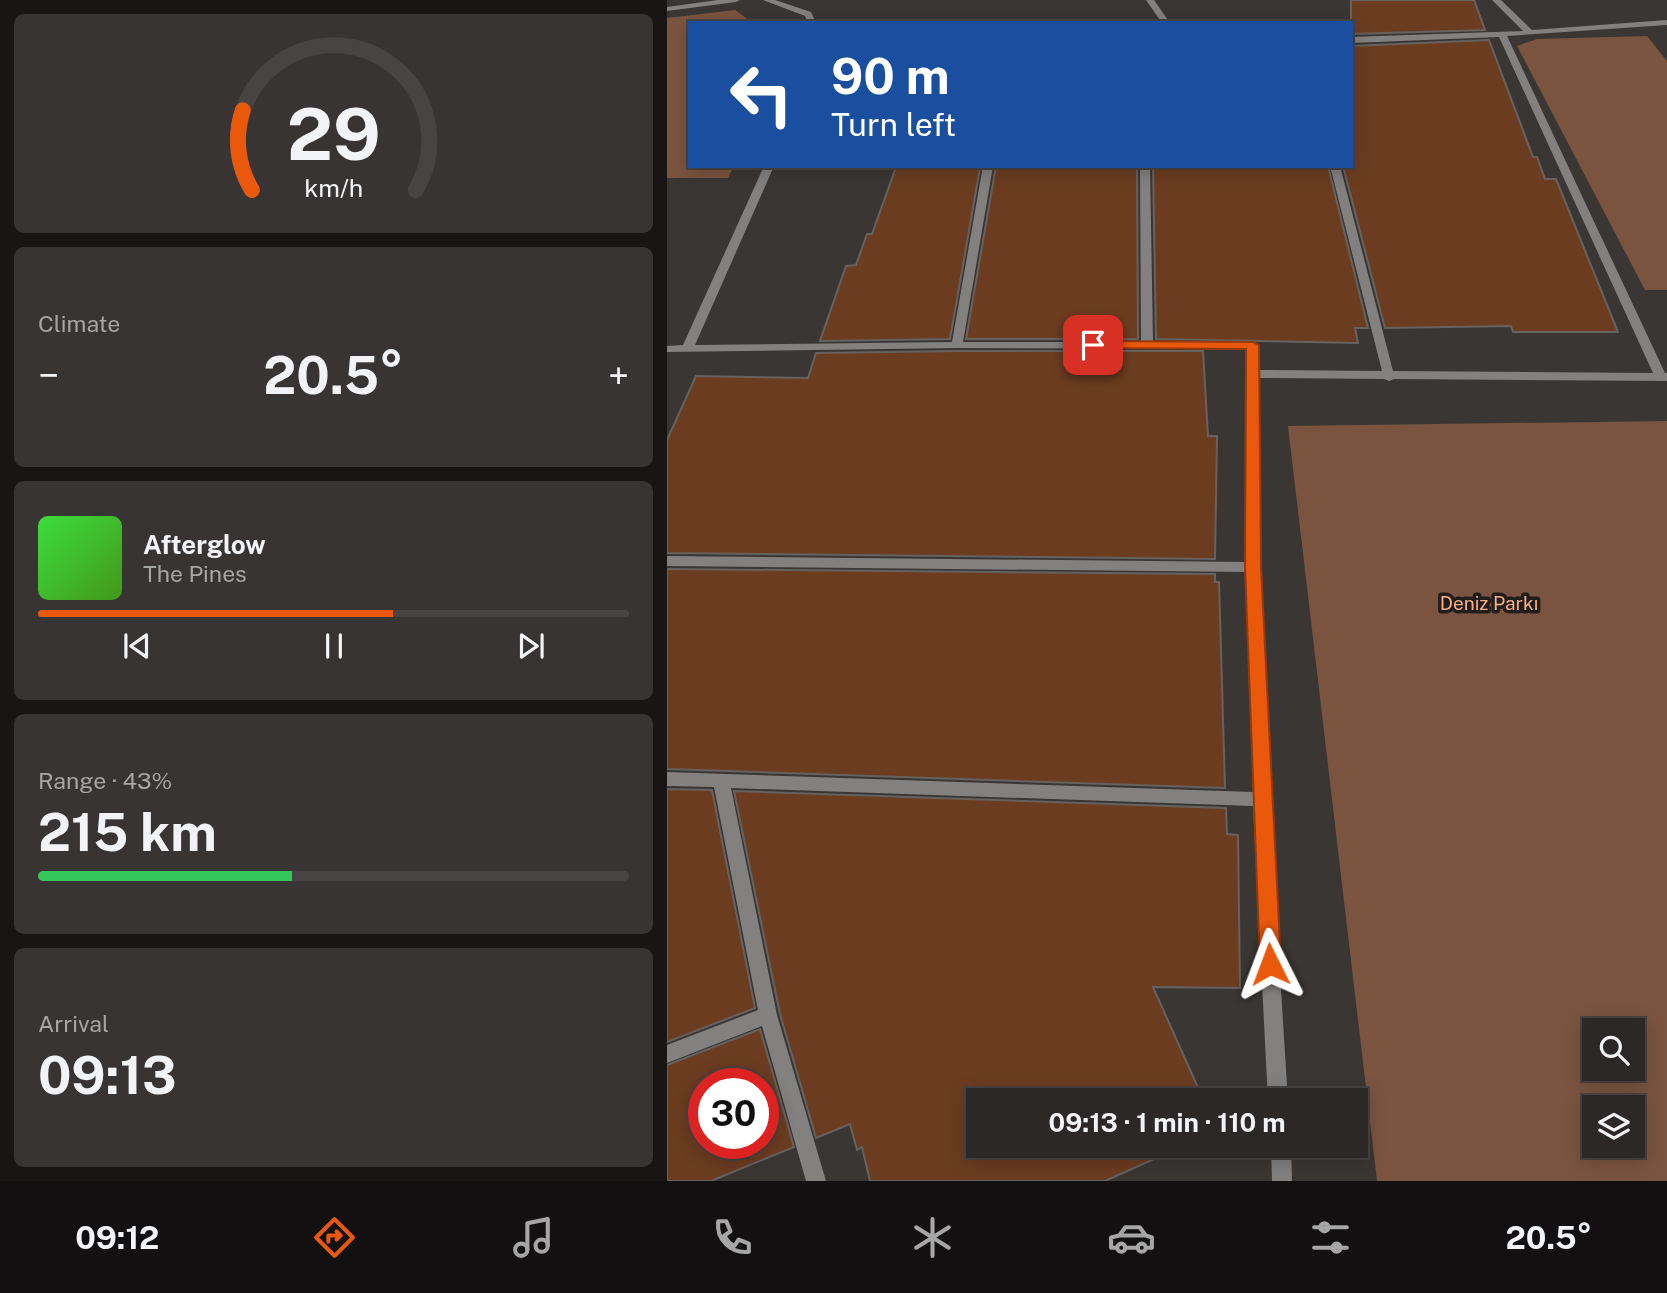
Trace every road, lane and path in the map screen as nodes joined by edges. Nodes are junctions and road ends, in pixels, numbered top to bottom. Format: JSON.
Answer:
{"nodes":[{"id":1,"x":736,"y":0,"type":"edge"},
{"id":2,"x":767,"y":0,"type":"edge"},
{"id":3,"x":1496,"y":0,"type":"edge"},
{"id":4,"x":1154,"y":1,"type":"edge"},
{"id":5,"x":667,"y":9,"type":"edge"},
{"id":6,"x":811,"y":21,"type":"edge"},
{"id":7,"x":1165,"y":21,"type":"edge"},
{"id":8,"x":1667,"y":22,"type":"edge"},
{"id":9,"x":1530,"y":33,"type":"junction"},
{"id":10,"x":1502,"y":35,"type":"junction"},
{"id":11,"x":1353,"y":40,"type":"edge"},
{"id":12,"x":768,"y":168,"type":"edge"},
{"id":13,"x":988,"y":168,"type":"edge"},
{"id":14,"x":1145,"y":168,"type":"edge"},
{"id":15,"x":1336,"y":168,"type":"edge"},
{"id":16,"x":957,"y":345,"type":"junction"},
{"id":17,"x":1148,"y":345,"type":"junction"},
{"id":18,"x":688,"y":348,"type":"junction"},
{"id":19,"x":667,"y":349,"type":"edge"},
{"id":20,"x":1254,"y":374,"type":"junction"},
{"id":21,"x":1389,"y":376,"type":"junction"},
{"id":22,"x":1664,"y":377,"type":"edge"},
{"id":23,"x":667,"y":561,"type":"edge"},
{"id":24,"x":1253,"y":567,"type":"junction"},
{"id":25,"x":667,"y":779,"type":"edge"},
{"id":26,"x":721,"y":780,"type":"junction"},
{"id":27,"x":1261,"y":799,"type":"junction"},
{"id":28,"x":768,"y":1015,"type":"junction"},
{"id":29,"x":667,"y":1054,"type":"edge"},
{"id":30,"x":1277,"y":1088,"type":"edge"},
{"id":31,"x":1281,"y":1158,"type":"edge"},
{"id":32,"x":816,"y":1181,"type":"edge"},
{"id":33,"x":1282,"y":1181,"type":"edge"}],
"edges":[{"from":1,"to":5,"type":"street"},
{"from":2,"to":6,"type":"street"},
{"from":3,"to":9,"type":"street"},
{"from":4,"to":7,"type":"street"},
{"from":8,"to":9,"type":"street"},
{"from":9,"to":10,"type":"street"},
{"from":10,"to":11,"type":"street"},
{"from":10,"to":22,"type":"street"},
{"from":12,"to":18,"type":"street"},
{"from":13,"to":16,"type":"street"},
{"from":14,"to":17,"type":"street"},
{"from":15,"to":21,"type":"street"},
{"from":16,"to":17,"type":"street"},
{"from":16,"to":18,"type":"street"},
{"from":17,"to":20,"type":"street"},
{"from":18,"to":19,"type":"street"},
{"from":20,"to":21,"type":"street"},
{"from":20,"to":24,"type":"street"},
{"from":21,"to":22,"type":"street"},
{"from":23,"to":24,"type":"street"},
{"from":24,"to":27,"type":"street"},
{"from":25,"to":26,"type":"street"},
{"from":26,"to":27,"type":"street"},
{"from":26,"to":28,"type":"street"},
{"from":27,"to":30,"type":"street"},
{"from":28,"to":29,"type":"street"},
{"from":28,"to":32,"type":"street"},
{"from":31,"to":33,"type":"street"}]}
